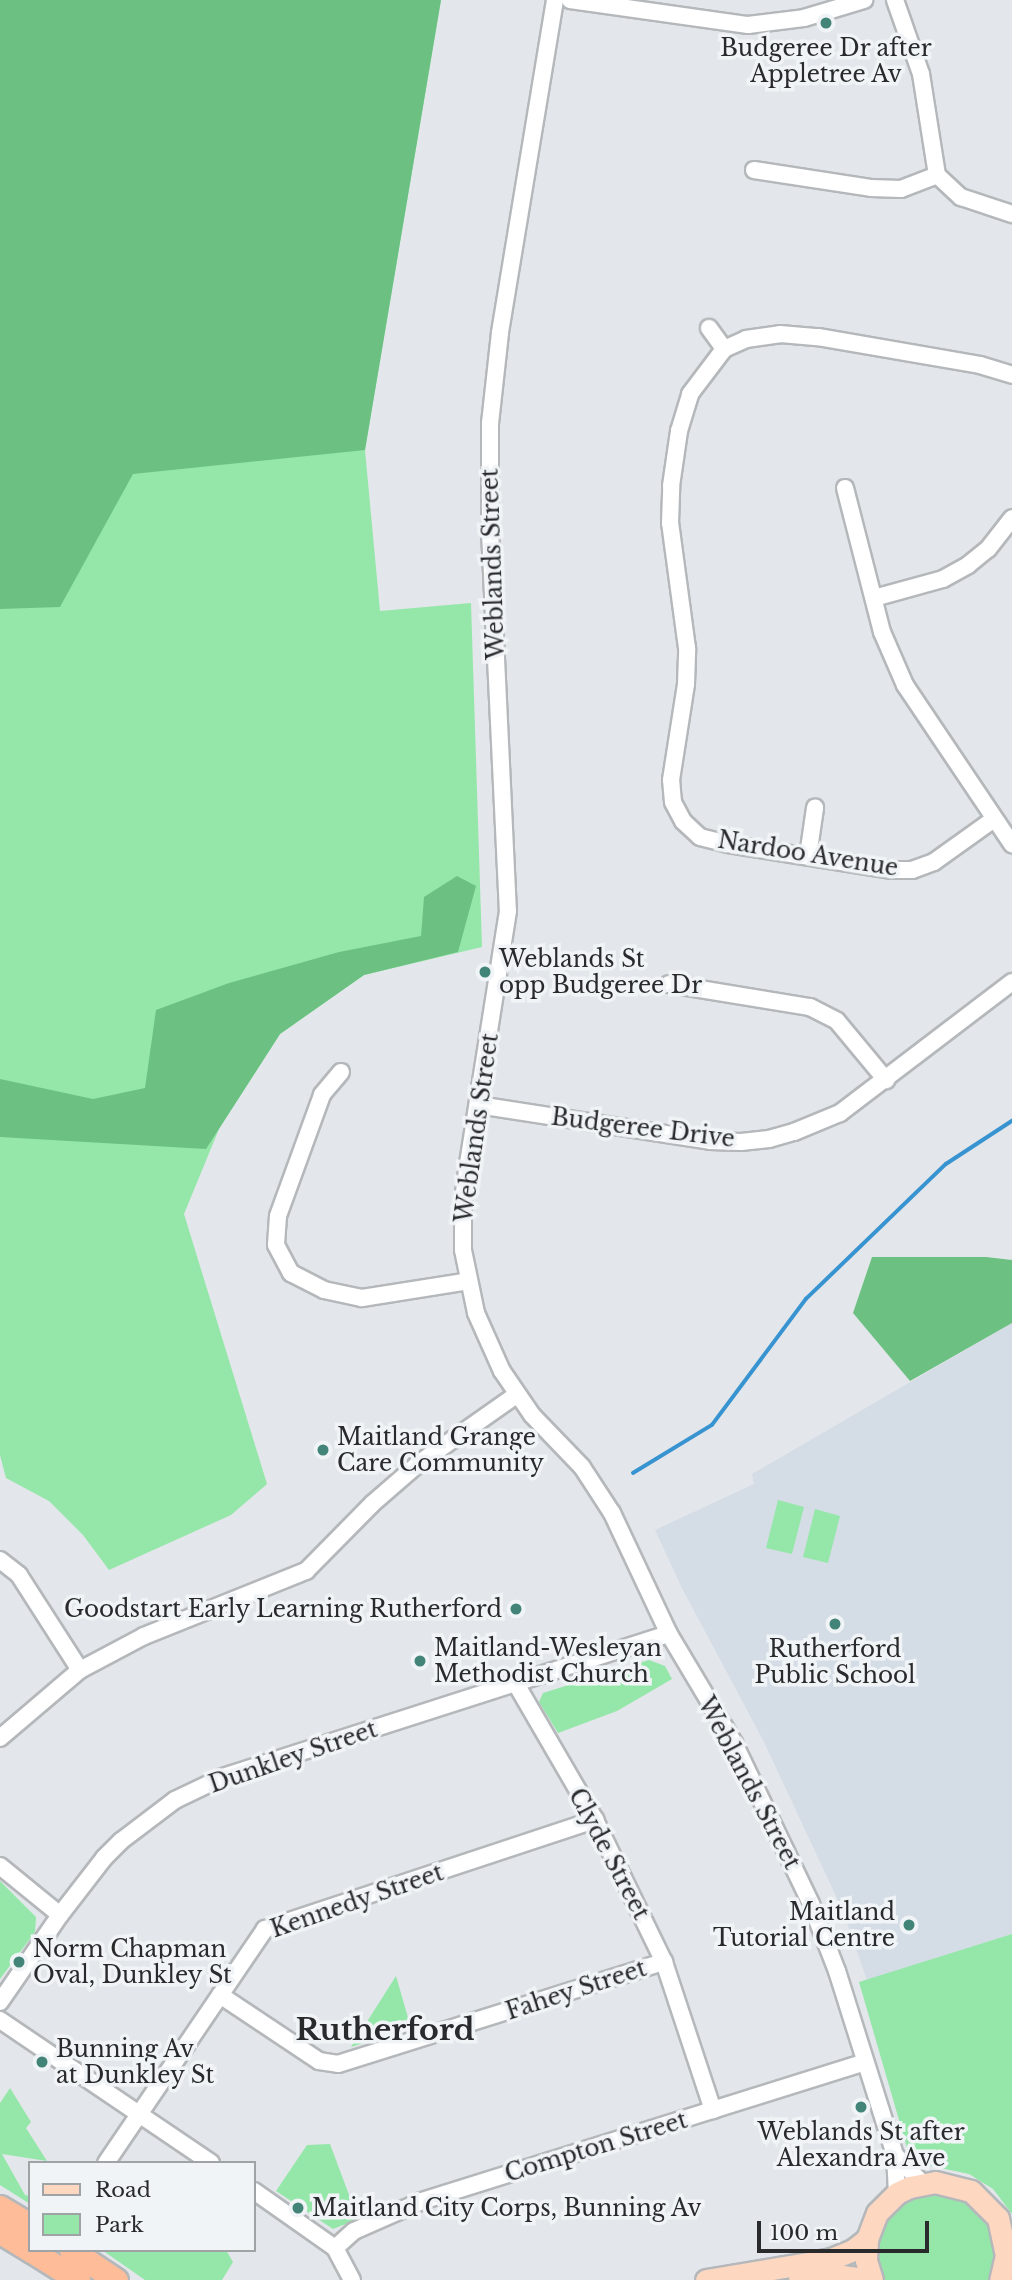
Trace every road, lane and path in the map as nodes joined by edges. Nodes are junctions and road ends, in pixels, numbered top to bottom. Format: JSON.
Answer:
{"nodes":[{"id":1,"x":555,"y":0,"type":"edge"},
{"id":2,"x":570,"y":0,"type":"edge"},
{"id":3,"x":863,"y":0,"type":"edge"},
{"id":4,"x":895,"y":0,"type":"edge"},
{"id":5,"x":754,"y":170,"type":"dead end"},
{"id":6,"x":937,"y":174,"type":"junction"},
{"id":7,"x":1012,"y":214,"type":"edge"},
{"id":8,"x":709,"y":328,"type":"dead end"},
{"id":9,"x":724,"y":349,"type":"junction"},
{"id":10,"x":1012,"y":375,"type":"edge"},
{"id":11,"x":845,"y":488,"type":"dead end"},
{"id":12,"x":1012,"y":518,"type":"edge"},
{"id":13,"x":874,"y":598,"type":"junction"},
{"id":14,"x":815,"y":808,"type":"dead end"},
{"id":15,"x":994,"y":820,"type":"junction"},
{"id":16,"x":1012,"y":844,"type":"edge"},
{"id":17,"x":808,"y":856,"type":"junction"},
{"id":18,"x":1012,"y":982,"type":"edge"},
{"id":19,"x":669,"y":984,"type":"dead end"},
{"id":20,"x":341,"y":1072,"type":"dead end"},
{"id":21,"x":886,"y":1080,"type":"junction"},
{"id":22,"x":478,"y":1105,"type":"junction"},
{"id":23,"x":469,"y":1281,"type":"junction"},
{"id":24,"x":516,"y":1395,"type":"junction"},
{"id":25,"x":0,"y":1560,"type":"edge"},
{"id":26,"x":669,"y":1633,"type":"junction"},
{"id":27,"x":80,"y":1670,"type":"junction"},
{"id":28,"x":516,"y":1684,"type":"junction"},
{"id":29,"x":0,"y":1738,"type":"edge"},
{"id":30,"x":595,"y":1820,"type":"junction"},
{"id":31,"x":0,"y":1867,"type":"edge"},
{"id":32,"x":60,"y":1915,"type":"junction"},
{"id":33,"x":664,"y":1962,"type":"junction"},
{"id":34,"x":220,"y":1995,"type":"junction"},
{"id":35,"x":0,"y":2002,"type":"edge"},
{"id":36,"x":0,"y":2020,"type":"edge"},
{"id":37,"x":865,"y":2062,"type":"junction"},
{"id":38,"x":713,"y":2110,"type":"junction"},
{"id":39,"x":139,"y":2115,"type":"junction"},
{"id":40,"x":895,"y":2155,"type":"junction"},
{"id":41,"x":107,"y":2161,"type":"edge"},
{"id":42,"x":208,"y":2161,"type":"edge"},
{"id":43,"x":922,"y":2183,"type":"junction"},
{"id":44,"x":256,"y":2192,"type":"edge"},
{"id":45,"x":897,"y":2193,"type":"junction"},
{"id":46,"x":0,"y":2207,"type":"edge"},
{"id":47,"x":28,"y":2224,"type":"edge"},
{"id":48,"x":1006,"y":2230,"type":"edge"},
{"id":49,"x":0,"y":2232,"type":"edge"},
{"id":50,"x":867,"y":2238,"type":"junction"},
{"id":51,"x":335,"y":2248,"type":"junction"},
{"id":52,"x":28,"y":2249,"type":"edge"},
{"id":53,"x":33,"y":2252,"type":"edge"},
{"id":54,"x":74,"y":2252,"type":"edge"},
{"id":55,"x":1012,"y":2269,"type":"edge"},
{"id":56,"x":78,"y":2280,"type":"edge"},
{"id":57,"x":116,"y":2280,"type":"edge"},
{"id":58,"x":352,"y":2280,"type":"edge"},
{"id":59,"x":706,"y":2280,"type":"edge"},
{"id":60,"x":799,"y":2280,"type":"edge"},
{"id":61,"x":872,"y":2280,"type":"edge"},
{"id":62,"x":1000,"y":2280,"type":"edge"}],
"edges":[{"from":1,"to":22,"type":"street","name":"Weblands Street"},
{"from":2,"to":3,"type":"street"},
{"from":4,"to":6,"type":"street"},
{"from":5,"to":6,"type":"street"},
{"from":6,"to":7,"type":"street"},
{"from":8,"to":9,"type":"street"},
{"from":9,"to":10,"type":"street"},
{"from":9,"to":17,"type":"street","name":"Nardoo Avenue"},
{"from":11,"to":13,"type":"street"},
{"from":12,"to":13,"type":"street"},
{"from":13,"to":15,"type":"street"},
{"from":14,"to":17,"type":"street"},
{"from":15,"to":16,"type":"street"},
{"from":15,"to":17,"type":"street","name":"Nardoo Avenue"},
{"from":18,"to":21,"type":"street","name":"Budgeree Drive"},
{"from":19,"to":21,"type":"street"},
{"from":20,"to":23,"type":"street"},
{"from":21,"to":22,"type":"street","name":"Budgeree Drive"},
{"from":22,"to":23,"type":"street","name":"Weblands Street"},
{"from":23,"to":24,"type":"street","name":"Weblands Street"},
{"from":24,"to":26,"type":"street","name":"Weblands Street"},
{"from":24,"to":27,"type":"street"},
{"from":25,"to":27,"type":"street"},
{"from":26,"to":28,"type":"street","name":"Dunkley Street"},
{"from":26,"to":37,"type":"street","name":"Weblands Street"},
{"from":27,"to":29,"type":"street"},
{"from":28,"to":30,"type":"street","name":"Clyde Street"},
{"from":28,"to":32,"type":"street","name":"Dunkley Street"},
{"from":30,"to":33,"type":"street","name":"Clyde Street"},
{"from":30,"to":34,"type":"street","name":"Kennedy Street"},
{"from":31,"to":32,"type":"street"},
{"from":32,"to":35,"type":"street","name":"Dunkley Street"},
{"from":33,"to":34,"type":"street","name":"Fahey Street"},
{"from":33,"to":38,"type":"street","name":"Clyde Street"},
{"from":34,"to":39,"type":"street","name":"Kennedy Street"},
{"from":36,"to":39,"type":"street"},
{"from":37,"to":38,"type":"street","name":"Compton Street"},
{"from":37,"to":40,"type":"street","name":"Weblands Street"},
{"from":38,"to":51,"type":"street","name":"Compton Street"},
{"from":39,"to":41,"type":"street","name":"Kennedy Street"},
{"from":39,"to":42,"type":"street"},
{"from":40,"to":43,"type":"street","name":"Weblands Street"},
{"from":40,"to":45,"type":"street","name":"Weblands Street"},
{"from":43,"to":45,"type":"main road"},
{"from":43,"to":48,"type":"main road"},
{"from":44,"to":51,"type":"street"},
{"from":45,"to":50,"type":"main road"},
{"from":46,"to":47,"type":"highway"},
{"from":48,"to":62,"type":"main road"},
{"from":49,"to":52,"type":"highway"},
{"from":50,"to":59,"type":"main road"},
{"from":50,"to":61,"type":"main road"},
{"from":51,"to":58,"type":"street"},
{"from":53,"to":56,"type":"highway"},
{"from":54,"to":57,"type":"highway"},
{"from":55,"to":62,"type":"main road"},
{"from":60,"to":61,"type":"main road"}]}
